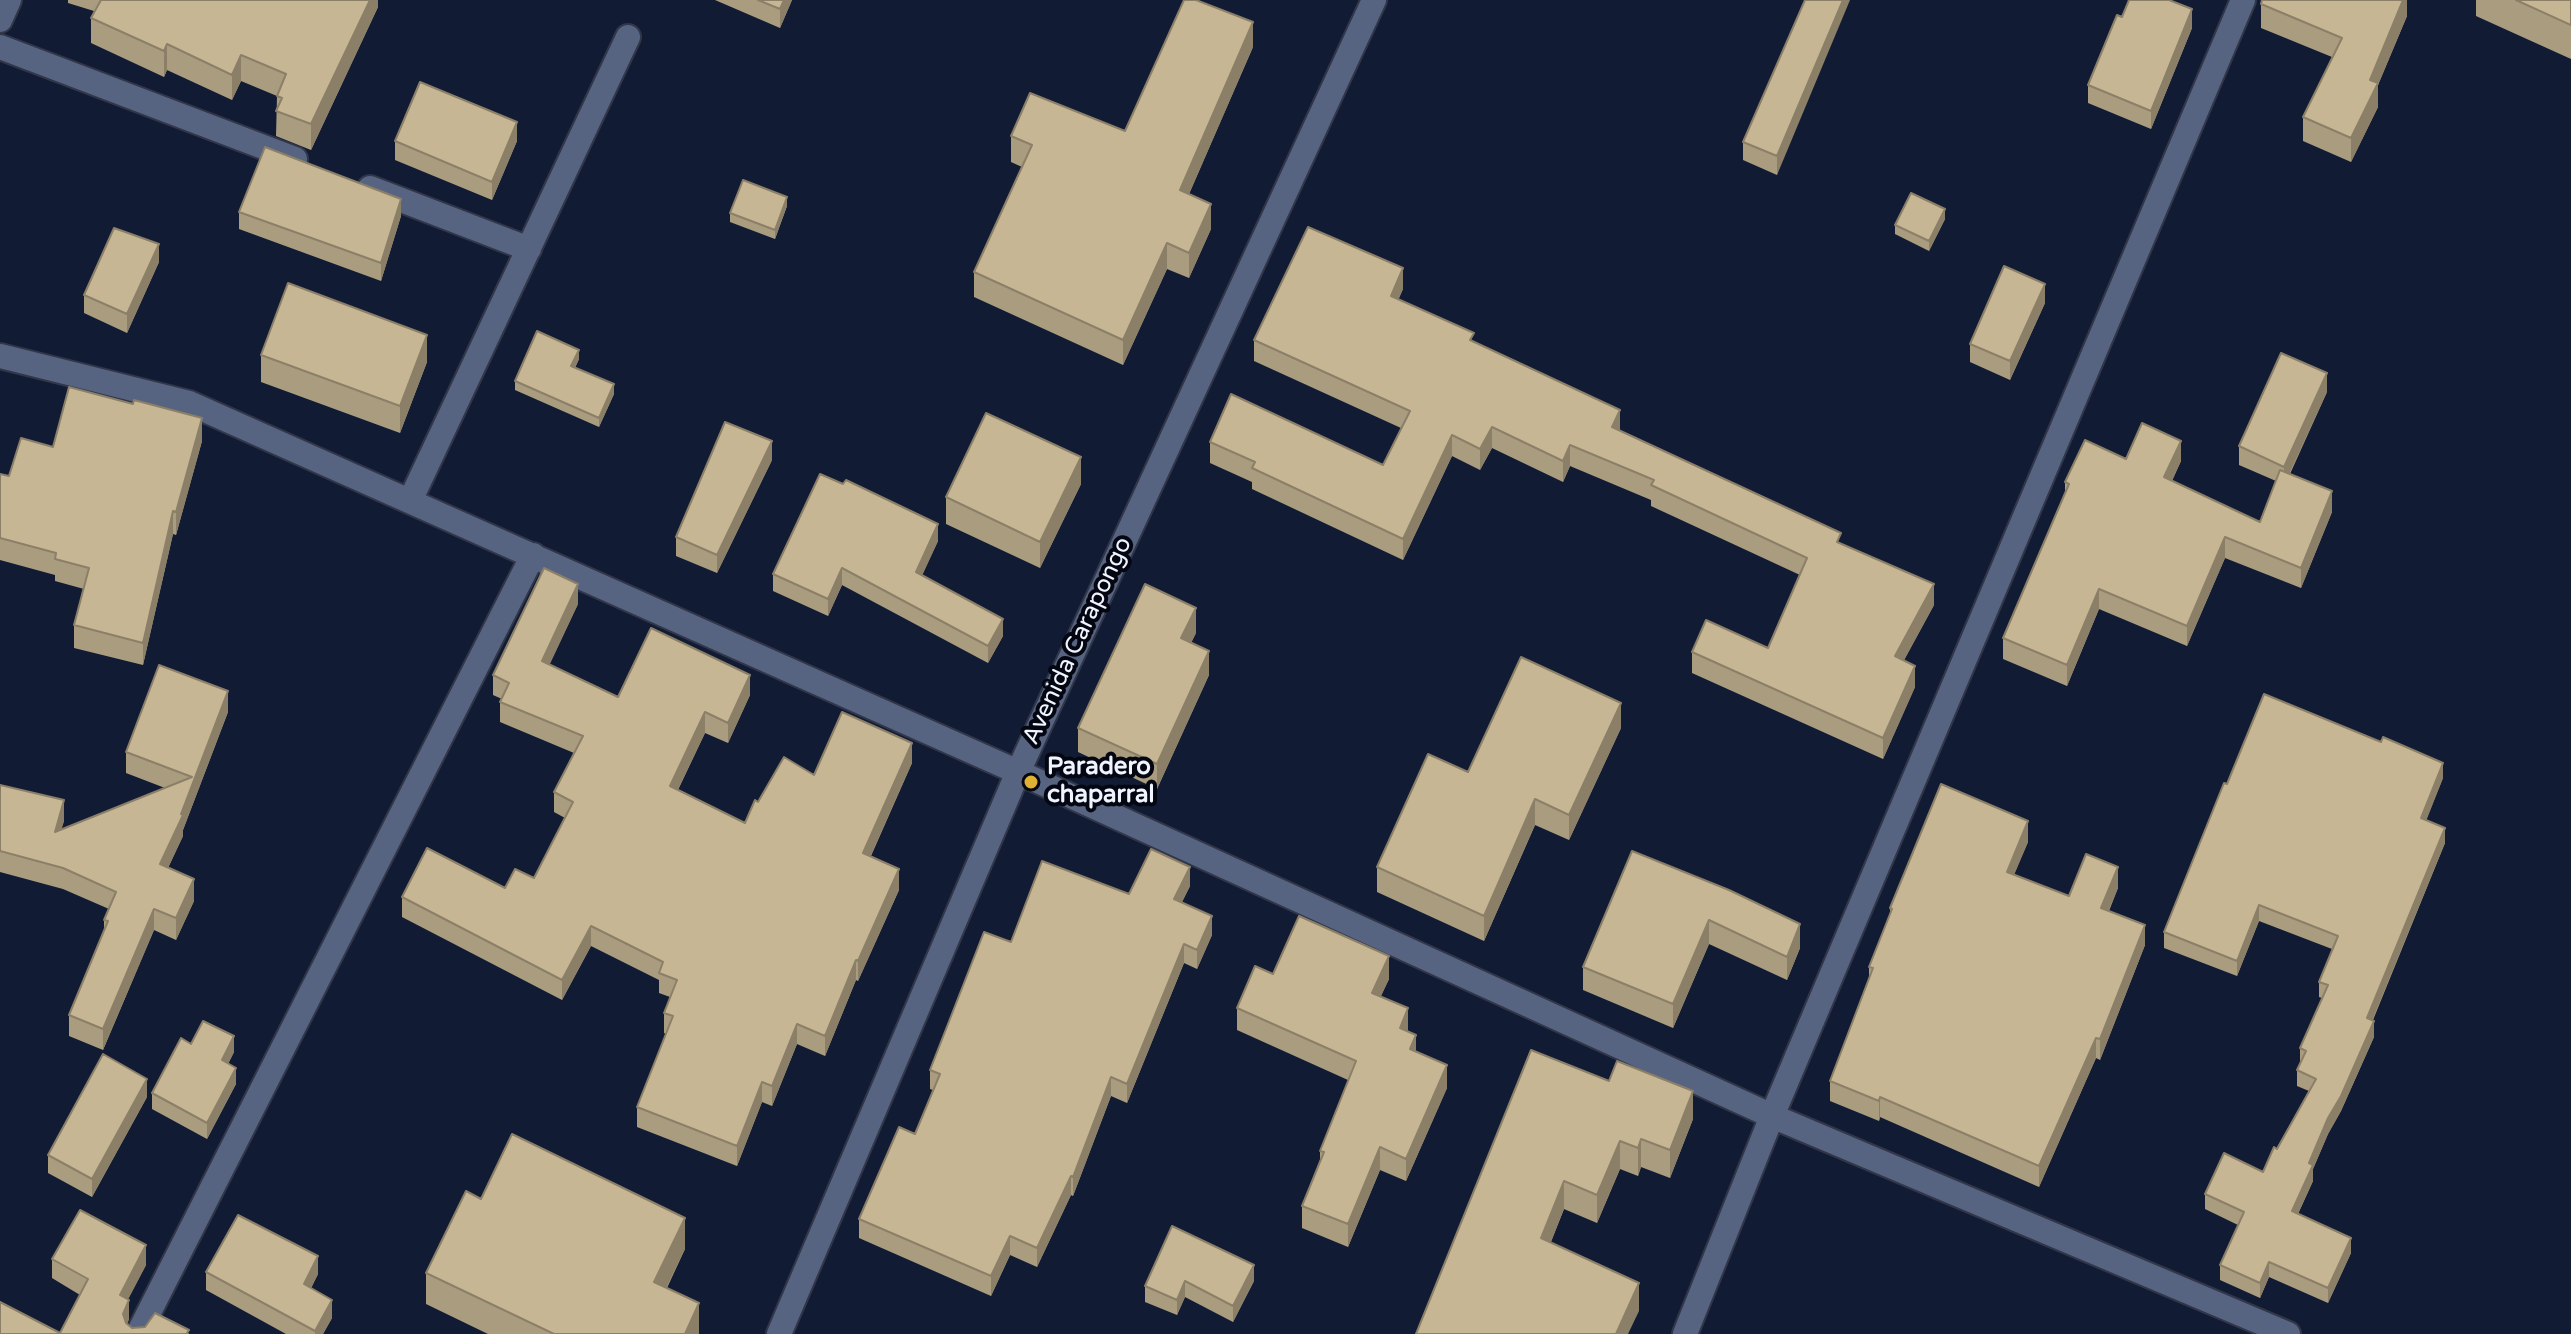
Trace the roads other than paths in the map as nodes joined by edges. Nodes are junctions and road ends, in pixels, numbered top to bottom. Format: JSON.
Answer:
{"nodes":[{"id":1,"x":9,"y":0,"type":"edge"},
{"id":2,"x":1374,"y":0,"type":"edge"},
{"id":3,"x":2243,"y":0,"type":"edge"},
{"id":4,"x":0,"y":20,"type":"edge"},
{"id":5,"x":628,"y":37,"type":"dead end"},
{"id":6,"x":0,"y":47,"type":"edge"},
{"id":7,"x":323,"y":170,"type":"edge"},
{"id":8,"x":353,"y":181,"type":"edge"},
{"id":9,"x":529,"y":249,"type":"junction"},
{"id":10,"x":0,"y":356,"type":"edge"},
{"id":11,"x":410,"y":501,"type":"junction"},
{"id":12,"x":533,"y":555,"type":"junction"},
{"id":13,"x":1018,"y":772,"type":"junction"},
{"id":14,"x":1772,"y":1116,"type":"junction"},
{"id":15,"x":138,"y":1334,"type":"edge"},
{"id":16,"x":779,"y":1334,"type":"edge"},
{"id":17,"x":1685,"y":1334,"type":"edge"},
{"id":18,"x":2288,"y":1334,"type":"edge"}],
"edges":[{"from":1,"to":4,"type":"street"},
{"from":2,"to":13,"type":"street","name":"Avenida Carapongo"},
{"from":3,"to":14,"type":"street"},
{"from":5,"to":9,"type":"street"},
{"from":6,"to":7,"type":"street"},
{"from":8,"to":9,"type":"street"},
{"from":9,"to":11,"type":"street"},
{"from":10,"to":11,"type":"street"},
{"from":11,"to":12,"type":"street"},
{"from":12,"to":13,"type":"street"},
{"from":12,"to":15,"type":"street"},
{"from":13,"to":14,"type":"street"},
{"from":13,"to":16,"type":"street","name":"Avenida Carapongo"},
{"from":14,"to":17,"type":"street"},
{"from":14,"to":18,"type":"street"}]}
